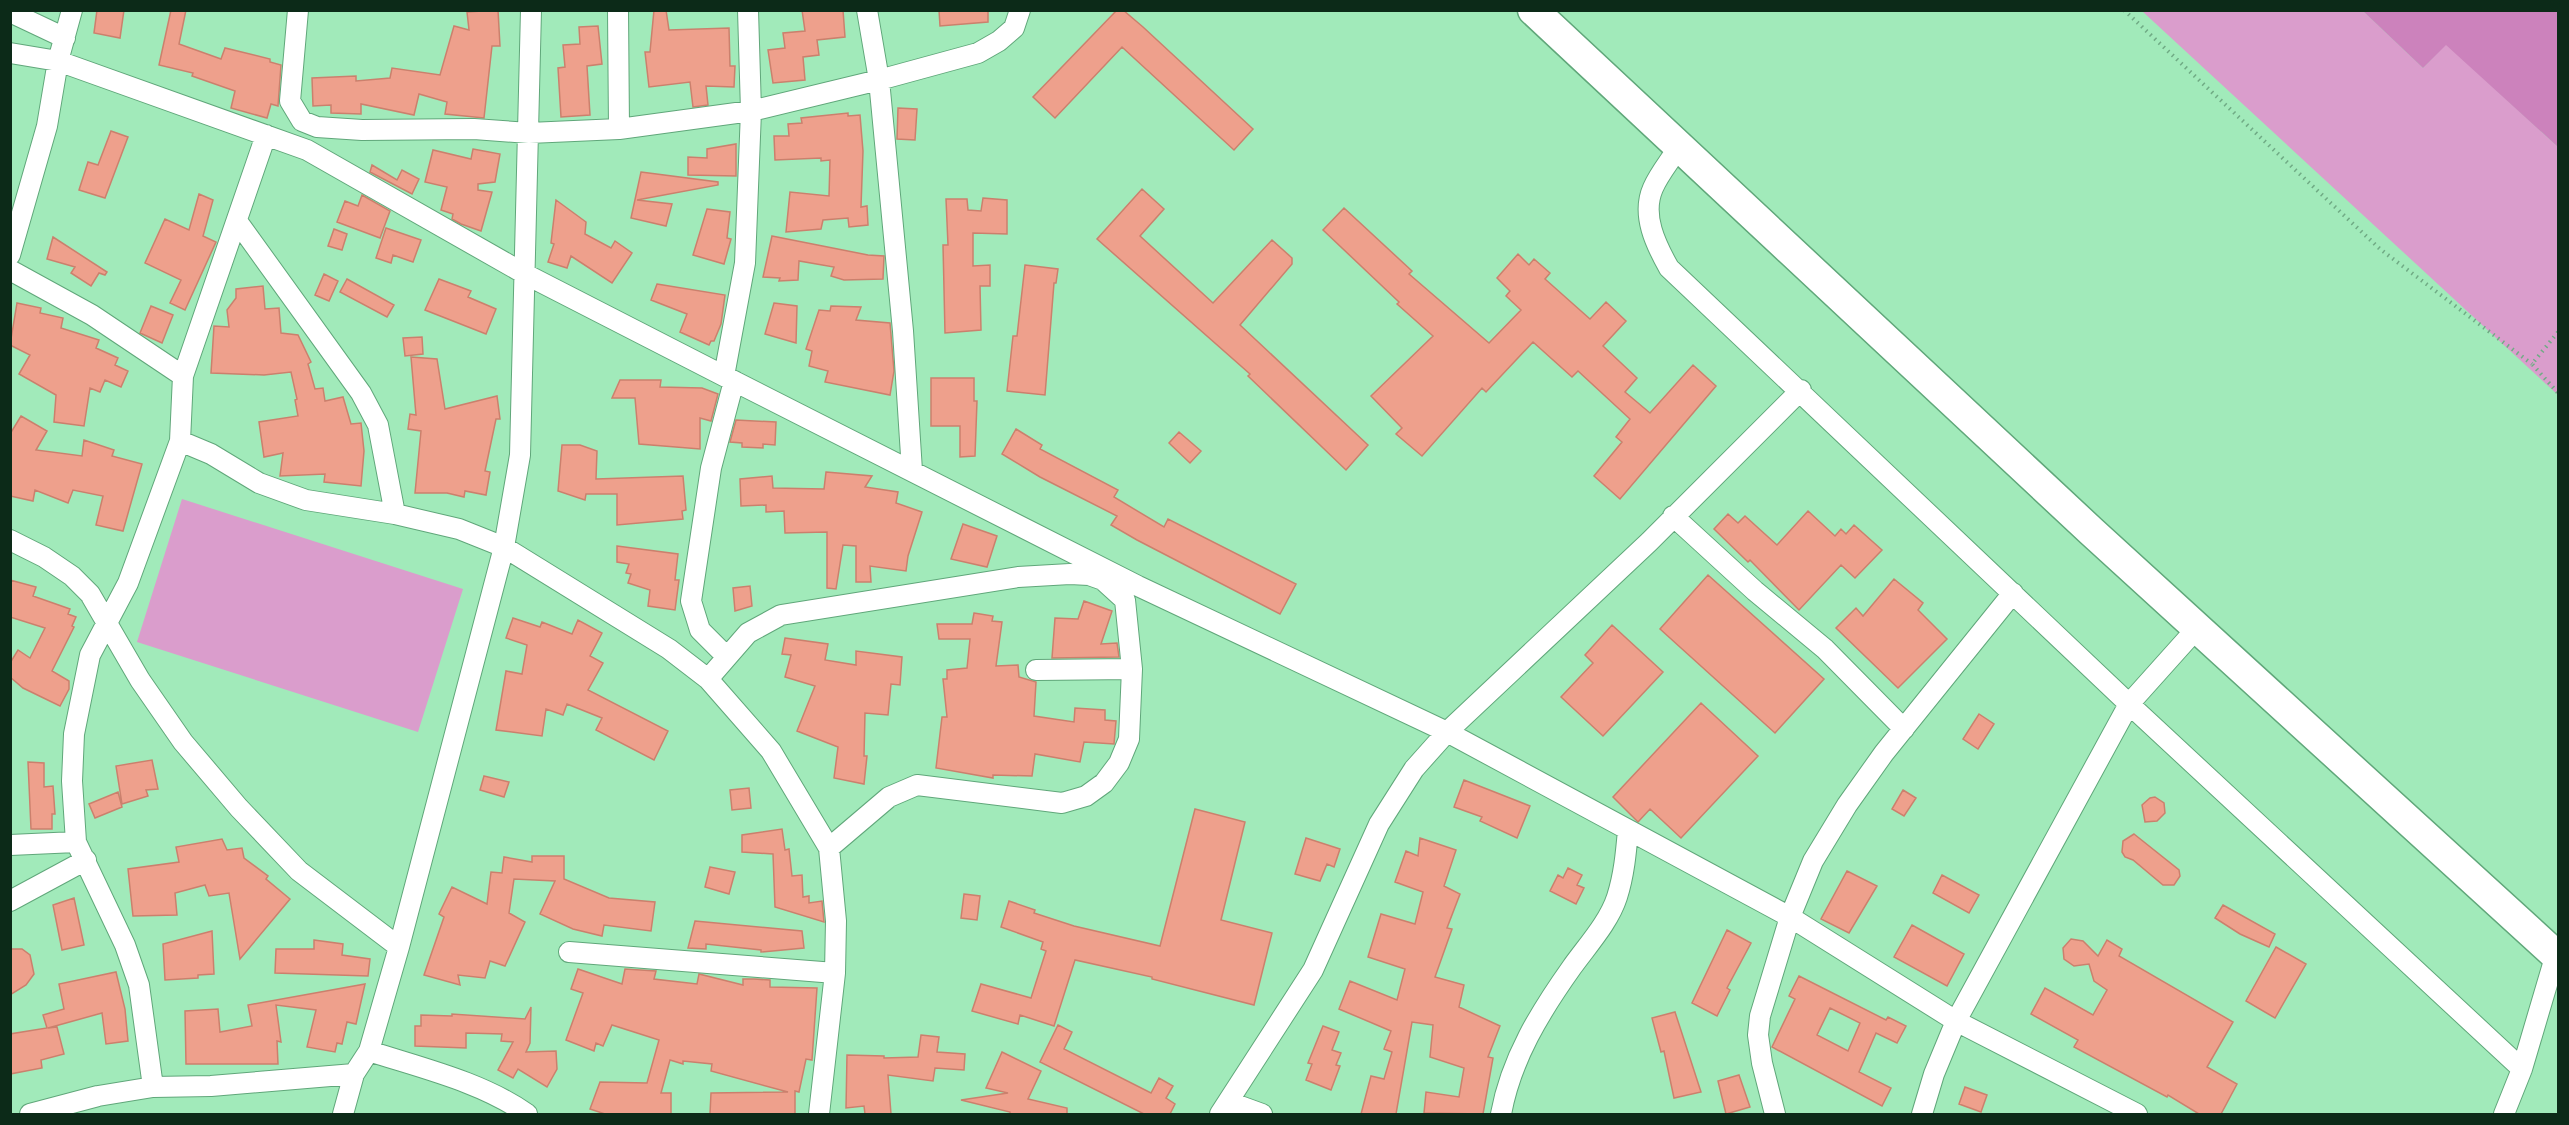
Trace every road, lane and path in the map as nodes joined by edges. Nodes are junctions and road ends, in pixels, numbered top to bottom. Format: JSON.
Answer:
{"nodes":[{"id":1,"x":72,"y":10,"type":"edge"},
{"id":2,"x":298,"y":10,"type":"edge"},
{"id":3,"x":531,"y":10,"type":"edge"},
{"id":4,"x":618,"y":10,"type":"edge"},
{"id":5,"x":748,"y":10,"type":"edge"},
{"id":6,"x":867,"y":10,"type":"edge"},
{"id":7,"x":1020,"y":10,"type":"edge"},
{"id":8,"x":1533,"y":10,"type":"edge"},
{"id":9,"x":2124,"y":10,"type":"edge"},
{"id":10,"x":10,"y":12,"type":"edge"},
{"id":11,"x":65,"y":38,"type":"junction"},
{"id":12,"x":10,"y":53,"type":"edge"},
{"id":13,"x":58,"y":61,"type":"junction"},
{"id":14,"x":879,"y":80,"type":"junction"},
{"id":15,"x":751,"y":111,"type":"junction"},
{"id":16,"x":317,"y":127,"type":"junction"},
{"id":17,"x":619,"y":129,"type":"junction"},
{"id":18,"x":529,"y":133,"type":"junction"},
{"id":19,"x":266,"y":135,"type":"junction"},
{"id":20,"x":1678,"y":148,"type":"junction"},
{"id":21,"x":307,"y":150,"type":"junction"},
{"id":22,"x":237,"y":221,"type":"junction"},
{"id":23,"x":10,"y":255,"type":"edge"},
{"id":24,"x":10,"y":270,"type":"edge"},
{"id":25,"x":525,"y":274,"type":"junction"},
{"id":26,"x":2559,"y":332,"type":"edge"},
{"id":27,"x":2532,"y":364,"type":"junction"},
{"id":28,"x":183,"y":376,"type":"junction"},
{"id":29,"x":729,"y":379,"type":"junction"},
{"id":30,"x":1801,"y":390,"type":"junction"},
{"id":31,"x":2559,"y":393,"type":"edge"},
{"id":32,"x":180,"y":441,"type":"junction"},
{"id":33,"x":912,"y":471,"type":"junction"},
{"id":34,"x":395,"y":514,"type":"junction"},
{"id":35,"x":1673,"y":516,"type":"junction"},
{"id":36,"x":10,"y":540,"type":"edge"},
{"id":37,"x":504,"y":547,"type":"junction"},
{"id":38,"x":2013,"y":593,"type":"junction"},
{"id":39,"x":106,"y":623,"type":"junction"},
{"id":40,"x":2198,"y":627,"type":"junction"},
{"id":41,"x":727,"y":657,"type":"junction"},
{"id":42,"x":1132,"y":669,"type":"junction"},
{"id":43,"x":1036,"y":670,"type":"dead end"},
{"id":44,"x":708,"y":679,"type":"junction"},
{"id":45,"x":2129,"y":704,"type":"junction"},
{"id":46,"x":1904,"y":729,"type":"junction"},
{"id":47,"x":1447,"y":732,"type":"junction"},
{"id":48,"x":1628,"y":830,"type":"junction"},
{"id":49,"x":76,"y":842,"type":"junction"},
{"id":50,"x":10,"y":845,"type":"edge"},
{"id":51,"x":829,"y":848,"type":"junction"},
{"id":52,"x":86,"y":860,"type":"junction"},
{"id":53,"x":10,"y":901,"type":"edge"},
{"id":54,"x":1790,"y":917,"type":"junction"},
{"id":55,"x":399,"y":947,"type":"junction"},
{"id":56,"x":568,"y":952,"type":"dead end"},
{"id":57,"x":2557,"y":955,"type":"edge"},
{"id":58,"x":835,"y":973,"type":"junction"},
{"id":59,"x":1956,"y":1021,"type":"junction"},
{"id":60,"x":369,"y":1051,"type":"junction"},
{"id":61,"x":2522,"y":1069,"type":"junction"},
{"id":62,"x":354,"y":1074,"type":"junction"},
{"id":63,"x":153,"y":1087,"type":"junction"},
{"id":64,"x":1225,"y":1108,"type":"edge"},
{"id":65,"x":30,"y":1114,"type":"edge"},
{"id":66,"x":343,"y":1114,"type":"edge"},
{"id":67,"x":527,"y":1114,"type":"edge"},
{"id":68,"x":819,"y":1114,"type":"edge"},
{"id":69,"x":1262,"y":1114,"type":"edge"},
{"id":70,"x":1501,"y":1114,"type":"edge"},
{"id":71,"x":1775,"y":1114,"type":"edge"},
{"id":72,"x":1922,"y":1114,"type":"edge"},
{"id":73,"x":2137,"y":1114,"type":"edge"},
{"id":74,"x":2504,"y":1114,"type":"edge"}],
"edges":[{"from":1,"to":11,"type":"street"},
{"from":2,"to":16,"type":"street"},
{"from":3,"to":18,"type":"street"},
{"from":4,"to":17,"type":"street"},
{"from":5,"to":15,"type":"street"},
{"from":6,"to":14,"type":"street"},
{"from":7,"to":14,"type":"street"},
{"from":8,"to":20,"type":"main road"},
{"from":9,"to":27,"type":"path"},
{"from":10,"to":11,"type":"street"},
{"from":11,"to":13,"type":"street"},
{"from":12,"to":13,"type":"street"},
{"from":13,"to":19,"type":"street"},
{"from":13,"to":23,"type":"street"},
{"from":14,"to":15,"type":"street"},
{"from":14,"to":33,"type":"street"},
{"from":15,"to":17,"type":"street"},
{"from":15,"to":29,"type":"street"},
{"from":16,"to":18,"type":"street"},
{"from":16,"to":21,"type":"street"},
{"from":17,"to":18,"type":"street"},
{"from":18,"to":25,"type":"street"},
{"from":19,"to":21,"type":"street"},
{"from":19,"to":22,"type":"street"},
{"from":20,"to":30,"type":"street"},
{"from":20,"to":40,"type":"main road"},
{"from":21,"to":25,"type":"street"},
{"from":22,"to":28,"type":"street"},
{"from":22,"to":34,"type":"street"},
{"from":24,"to":28,"type":"street"},
{"from":25,"to":29,"type":"street"},
{"from":25,"to":37,"type":"street"},
{"from":26,"to":27,"type":"path"},
{"from":27,"to":31,"type":"path"},
{"from":28,"to":32,"type":"street"},
{"from":29,"to":33,"type":"street"},
{"from":29,"to":41,"type":"street"},
{"from":30,"to":35,"type":"street"},
{"from":30,"to":38,"type":"street"},
{"from":32,"to":34,"type":"street"},
{"from":32,"to":39,"type":"street"},
{"from":33,"to":47,"type":"street"},
{"from":34,"to":37,"type":"street"},
{"from":35,"to":46,"type":"street"},
{"from":35,"to":47,"type":"street"},
{"from":36,"to":39,"type":"street"},
{"from":37,"to":44,"type":"street"},
{"from":37,"to":55,"type":"street"},
{"from":38,"to":45,"type":"street"},
{"from":38,"to":46,"type":"street"},
{"from":39,"to":49,"type":"street"},
{"from":39,"to":55,"type":"street"},
{"from":40,"to":45,"type":"street"},
{"from":40,"to":57,"type":"main road"},
{"from":41,"to":42,"type":"street"},
{"from":41,"to":44,"type":"street"},
{"from":42,"to":43,"type":"street"},
{"from":42,"to":51,"type":"street"},
{"from":44,"to":51,"type":"street"},
{"from":45,"to":59,"type":"street"},
{"from":45,"to":61,"type":"street"},
{"from":46,"to":54,"type":"street"},
{"from":47,"to":48,"type":"street"},
{"from":47,"to":64,"type":"street"},
{"from":48,"to":54,"type":"street"},
{"from":48,"to":70,"type":"street"},
{"from":49,"to":50,"type":"street"},
{"from":49,"to":52,"type":"street"},
{"from":51,"to":58,"type":"street"},
{"from":52,"to":53,"type":"street"},
{"from":52,"to":63,"type":"street"},
{"from":54,"to":59,"type":"street"},
{"from":54,"to":71,"type":"street"},
{"from":55,"to":60,"type":"street"},
{"from":56,"to":58,"type":"street"},
{"from":57,"to":61,"type":"street"},
{"from":58,"to":68,"type":"street"},
{"from":59,"to":72,"type":"street"},
{"from":59,"to":73,"type":"street"},
{"from":60,"to":62,"type":"street"},
{"from":60,"to":67,"type":"street"},
{"from":61,"to":74,"type":"street"},
{"from":62,"to":63,"type":"street"},
{"from":62,"to":66,"type":"street"},
{"from":63,"to":65,"type":"street"},
{"from":64,"to":69,"type":"street"}]}
